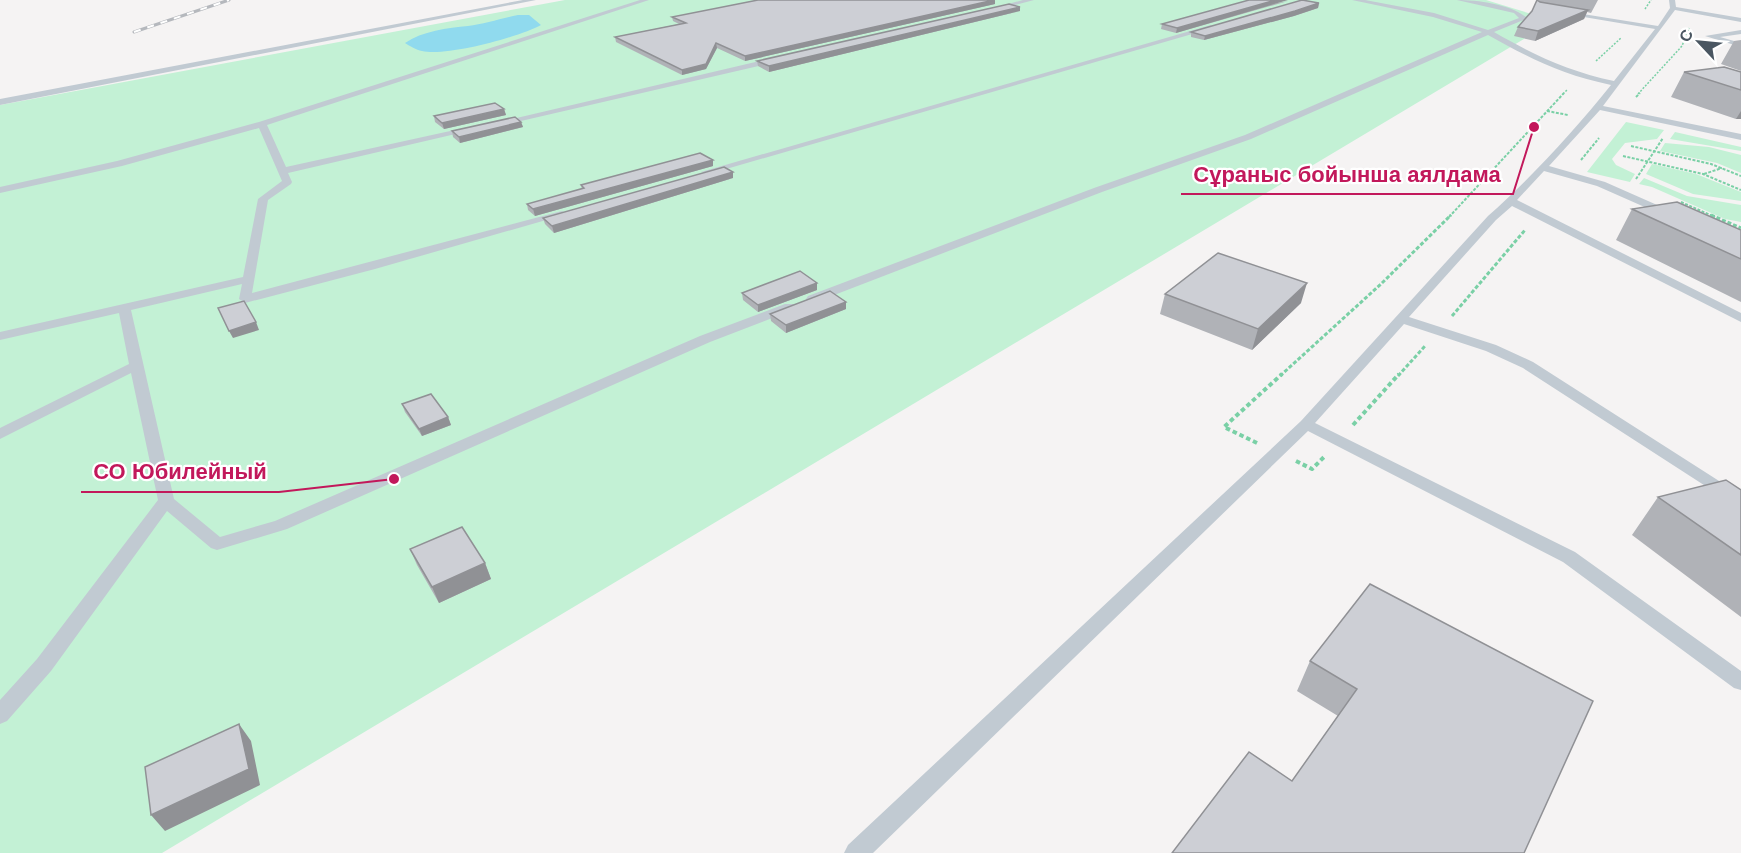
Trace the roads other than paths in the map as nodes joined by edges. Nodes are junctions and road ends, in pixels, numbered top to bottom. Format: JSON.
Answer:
{"nodes":[{"id":1,"x":533,"y":0,"type":"edge"},
{"id":2,"x":646,"y":0,"type":"edge"},
{"id":3,"x":1031,"y":0,"type":"edge"},
{"id":4,"x":1355,"y":0,"type":"edge"},
{"id":5,"x":1460,"y":0,"type":"edge"},
{"id":6,"x":1673,"y":4,"type":"edge"},
{"id":7,"x":985,"y":11,"type":"edge"},
{"id":8,"x":1559,"y":11,"type":"edge"},
{"id":9,"x":1741,"y":20,"type":"edge"},
{"id":10,"x":1225,"y":23,"type":"edge"},
{"id":11,"x":1660,"y":28,"type":"junction"},
{"id":12,"x":1488,"y":32,"type":"junction"},
{"id":13,"x":1741,"y":32,"type":"edge"},
{"id":14,"x":1741,"y":45,"type":"edge"},
{"id":15,"x":790,"y":56,"type":"edge"},
{"id":16,"x":1616,"y":84,"type":"junction"},
{"id":17,"x":0,"y":102,"type":"edge"},
{"id":18,"x":1598,"y":107,"type":"junction"},
{"id":19,"x":262,"y":124,"type":"junction"},
{"id":20,"x":491,"y":125,"type":"edge"},
{"id":21,"x":479,"y":128,"type":"edge"},
{"id":22,"x":1741,"y":137,"type":"edge"},
{"id":23,"x":1542,"y":167,"type":"junction"},
{"id":24,"x":282,"y":171,"type":"junction"},
{"id":25,"x":700,"y":174,"type":"edge"},
{"id":26,"x":0,"y":190,"type":"edge"},
{"id":27,"x":1511,"y":201,"type":"junction"},
{"id":28,"x":576,"y":210,"type":"edge"},
{"id":29,"x":1677,"y":217,"type":"edge"},
{"id":30,"x":248,"y":279,"type":"junction"},
{"id":31,"x":124,"y":308,"type":"junction"},
{"id":32,"x":1741,"y":318,"type":"edge"},
{"id":33,"x":1402,"y":319,"type":"junction"},
{"id":34,"x":0,"y":336,"type":"edge"},
{"id":35,"x":137,"y":365,"type":"junction"},
{"id":36,"x":1306,"y":424,"type":"junction"},
{"id":37,"x":0,"y":434,"type":"edge"},
{"id":38,"x":166,"y":501,"type":"junction"},
{"id":39,"x":1741,"y":503,"type":"edge"},
{"id":40,"x":1741,"y":682,"type":"edge"},
{"id":41,"x":0,"y":715,"type":"edge"},
{"id":42,"x":856,"y":853,"type":"edge"}],
"edges":[{"from":1,"to":17,"type":"lane"},
{"from":2,"to":19,"type":"lane"},
{"from":3,"to":7,"type":"lane"},
{"from":4,"to":12,"type":"lane"},
{"from":5,"to":12,"type":"lane"},
{"from":6,"to":9,"type":"lane"},
{"from":6,"to":11,"type":"lane"},
{"from":8,"to":11,"type":"lane"},
{"from":10,"to":25,"type":"lane"},
{"from":11,"to":16,"type":"lane"},
{"from":12,"to":16,"type":"lane"},
{"from":12,"to":38,"type":"lane"},
{"from":13,"to":14,"type":"lane"},
{"from":15,"to":20,"type":"lane"},
{"from":16,"to":18,"type":"lane"},
{"from":18,"to":22,"type":"lane"},
{"from":18,"to":23,"type":"lane"},
{"from":19,"to":24,"type":"lane"},
{"from":19,"to":26,"type":"lane"},
{"from":21,"to":24,"type":"lane"},
{"from":23,"to":27,"type":"lane"},
{"from":23,"to":29,"type":"lane"},
{"from":24,"to":30,"type":"lane"},
{"from":27,"to":32,"type":"lane"},
{"from":27,"to":33,"type":"lane"},
{"from":28,"to":30,"type":"lane"},
{"from":30,"to":31,"type":"lane"},
{"from":31,"to":34,"type":"lane"},
{"from":31,"to":35,"type":"lane"},
{"from":33,"to":36,"type":"lane"},
{"from":33,"to":39,"type":"lane"},
{"from":35,"to":37,"type":"lane"},
{"from":35,"to":38,"type":"lane"},
{"from":36,"to":40,"type":"lane"},
{"from":36,"to":42,"type":"lane"},
{"from":38,"to":41,"type":"lane"}]}
